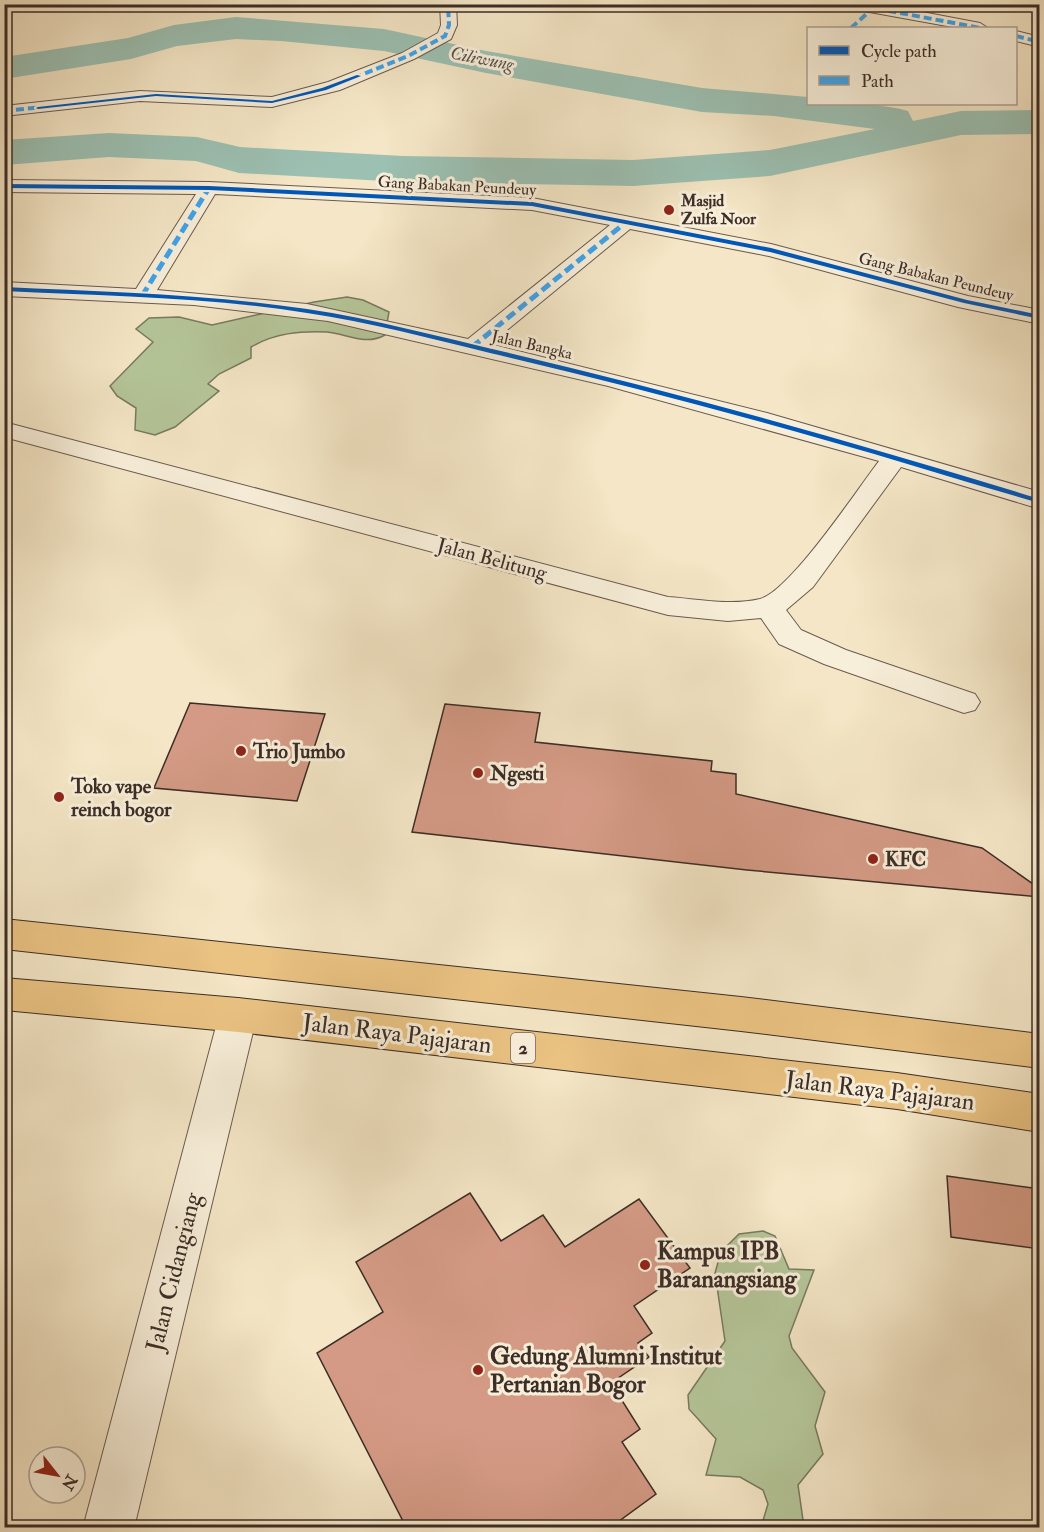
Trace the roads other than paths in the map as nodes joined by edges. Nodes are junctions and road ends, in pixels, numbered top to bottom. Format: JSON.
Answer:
{"nodes":[{"id":1,"x":448,"y":4,"type":"edge"},
{"id":2,"x":853,"y":4,"type":"edge"},
{"id":3,"x":873,"y":8,"type":"junction"},
{"id":4,"x":852,"y":27,"type":"edge"},
{"id":5,"x":969,"y":27,"type":"edge"},
{"id":6,"x":1017,"y":36,"type":"edge"},
{"id":7,"x":1040,"y":42,"type":"edge"},
{"id":8,"x":4,"y":111,"type":"edge"},
{"id":9,"x":4,"y":186,"type":"edge"},
{"id":10,"x":208,"y":188,"type":"junction"},
{"id":11,"x":625,"y":223,"type":"junction"},
{"id":12,"x":8,"y":292,"type":"edge"},
{"id":13,"x":142,"y":296,"type":"junction"},
{"id":14,"x":1040,"y":317,"type":"edge"},
{"id":15,"x":472,"y":347,"type":"junction"},
{"id":16,"x":4,"y":429,"type":"edge"},
{"id":17,"x":895,"y":457,"type":"junction"},
{"id":18,"x":1040,"y":501,"type":"edge"},
{"id":19,"x":769,"y":608,"type":"junction"},
{"id":20,"x":964,"y":702,"type":"dead end"},
{"id":21,"x":4,"y":934,"type":"edge"},
{"id":22,"x":4,"y":994,"type":"edge"},
{"id":23,"x":238,"y":1015,"type":"junction"},
{"id":24,"x":1040,"y":1051,"type":"edge"},
{"id":25,"x":1040,"y":1113,"type":"edge"},
{"id":26,"x":108,"y":1527,"type":"edge"}],
"edges":[{"from":1,"to":8,"type":"street"},
{"from":2,"to":3,"type":"street"},
{"from":3,"to":4,"type":"street"},
{"from":3,"to":5,"type":"street"},
{"from":6,"to":7,"type":"street"},
{"from":9,"to":10,"type":"street","name":"Gang Babakan Peundeuy"},
{"from":10,"to":11,"type":"street","name":"Gang Babakan Peundeuy"},
{"from":10,"to":13,"type":"street"},
{"from":11,"to":14,"type":"street","name":"Gang Babakan Peundeuy"},
{"from":11,"to":15,"type":"street","name":"Jalan Bangka"},
{"from":12,"to":13,"type":"street","name":"Jalan Bangka"},
{"from":13,"to":15,"type":"street","name":"Jalan Bangka"},
{"from":15,"to":17,"type":"street","name":"Jalan Bangka"},
{"from":16,"to":19,"type":"street","name":"Jalan Belitung"},
{"from":17,"to":18,"type":"street","name":"Jalan Bangka"},
{"from":17,"to":19,"type":"street"},
{"from":19,"to":20,"type":"street"},
{"from":21,"to":24,"type":"highway"},
{"from":22,"to":23,"type":"highway","name":"Jalan Raya Pajajaran","number":"2"},
{"from":23,"to":25,"type":"highway","name":"Jalan Raya Pajajaran","number":"2"},
{"from":23,"to":26,"type":"street","name":"Jalan Cidangiang"}]}
